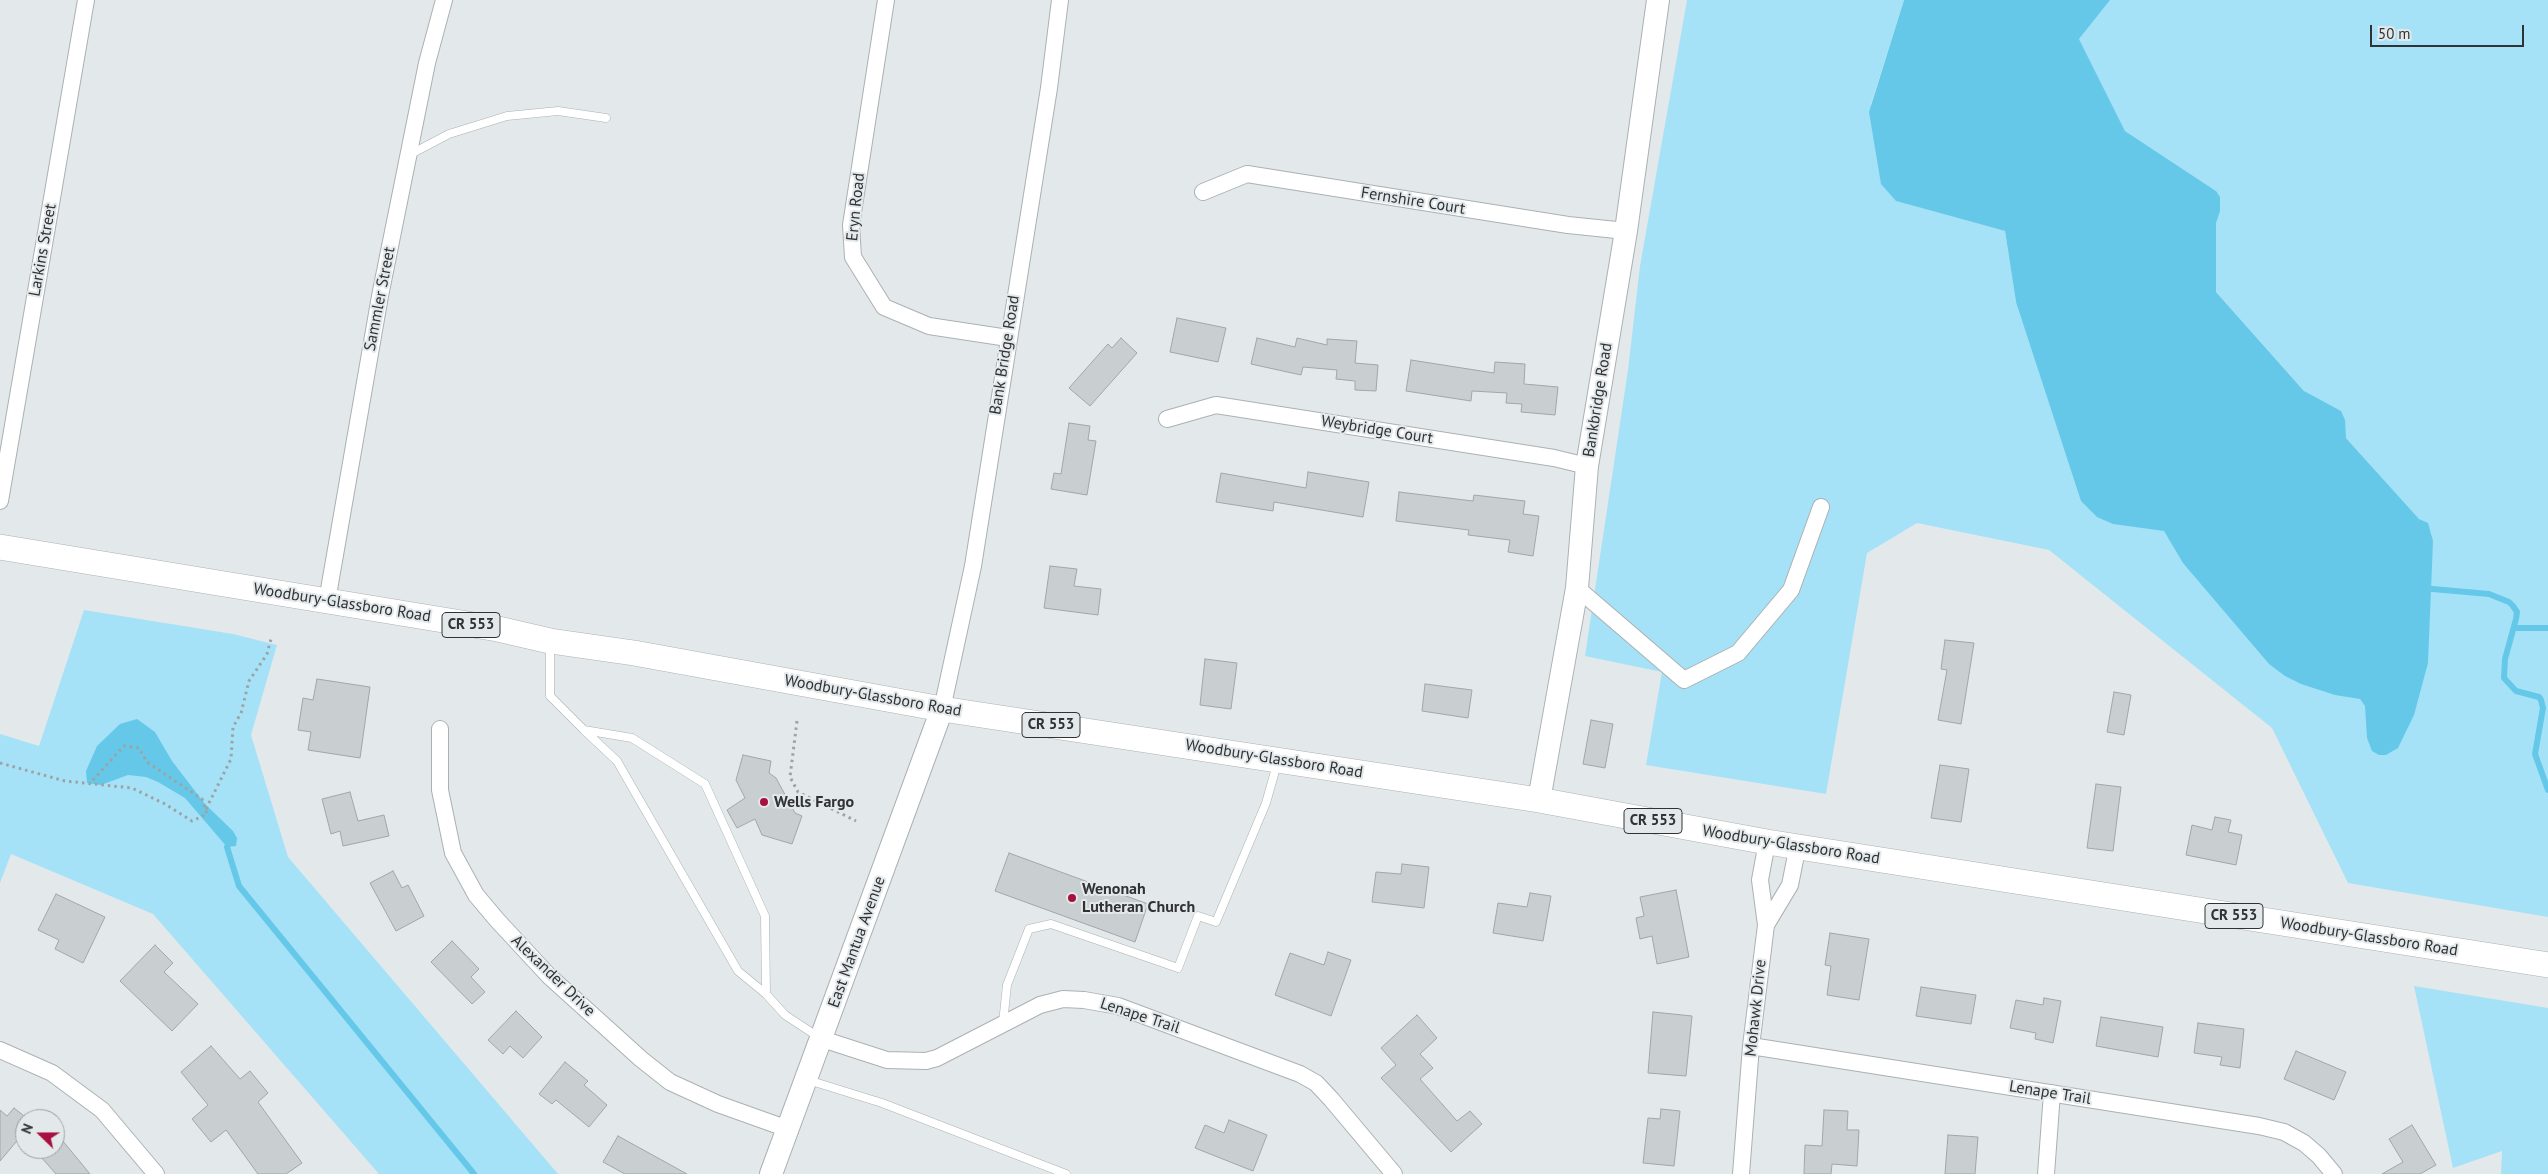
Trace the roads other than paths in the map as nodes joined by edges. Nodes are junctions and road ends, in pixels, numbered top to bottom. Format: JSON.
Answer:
{"nodes":[{"id":1,"x":86,"y":0,"type":"edge"},
{"id":2,"x":444,"y":0,"type":"edge"},
{"id":3,"x":886,"y":0,"type":"edge"},
{"id":4,"x":1060,"y":0,"type":"edge"},
{"id":5,"x":1656,"y":0,"type":"edge"},
{"id":6,"x":606,"y":118,"type":"dead end"},
{"id":7,"x":409,"y":155,"type":"junction"},
{"id":8,"x":1203,"y":192,"type":"dead end"},
{"id":9,"x":1626,"y":231,"type":"junction"},
{"id":10,"x":1008,"y":338,"type":"junction"},
{"id":11,"x":1167,"y":419,"type":"dead end"},
{"id":12,"x":1587,"y":466,"type":"junction"},
{"id":13,"x":0,"y":501,"type":"edge"},
{"id":14,"x":1821,"y":508,"type":"dead end"},
{"id":15,"x":0,"y":547,"type":"edge"},
{"id":16,"x":1578,"y":588,"type":"junction"},
{"id":17,"x":327,"y":601,"type":"junction"},
{"id":18,"x":550,"y":641,"type":"junction"},
{"id":19,"x":942,"y":709,"type":"junction"},
{"id":20,"x":440,"y":729,"type":"dead end"},
{"id":21,"x":584,"y":730,"type":"junction"},
{"id":22,"x":1278,"y":759,"type":"junction"},
{"id":23,"x":1539,"y":800,"type":"junction"},
{"id":24,"x":1767,"y":842,"type":"junction"},
{"id":25,"x":1798,"y":845,"type":"junction"},
{"id":26,"x":1766,"y":925,"type":"junction"},
{"id":27,"x":2548,"y":965,"type":"edge"},
{"id":28,"x":766,"y":994,"type":"junction"},
{"id":29,"x":1003,"y":1023,"type":"junction"},
{"id":30,"x":822,"y":1039,"type":"junction"},
{"id":31,"x":1751,"y":1046,"type":"junction"},
{"id":32,"x":0,"y":1050,"type":"edge"},
{"id":33,"x":806,"y":1080,"type":"junction"},
{"id":34,"x":2052,"y":1093,"type":"junction"},
{"id":35,"x":788,"y":1129,"type":"junction"},
{"id":36,"x":156,"y":1174,"type":"edge"},
{"id":37,"x":772,"y":1174,"type":"edge"},
{"id":38,"x":1066,"y":1174,"type":"edge"},
{"id":39,"x":1394,"y":1174,"type":"edge"},
{"id":40,"x":1741,"y":1174,"type":"edge"},
{"id":41,"x":2046,"y":1174,"type":"edge"},
{"id":42,"x":2334,"y":1174,"type":"edge"}],
"edges":[{"from":1,"to":13,"type":"street","name":"Larkins Street"},
{"from":2,"to":7,"type":"street","name":"Sammler Street"},
{"from":3,"to":10,"type":"street","name":"Eryn Road"},
{"from":4,"to":10,"type":"street","name":"Bank Bridge Road"},
{"from":5,"to":9,"type":"street","name":"Bankbridge Road"},
{"from":6,"to":7,"type":"lane"},
{"from":7,"to":17,"type":"street","name":"Sammler Street"},
{"from":8,"to":9,"type":"street","name":"Fernshire Court"},
{"from":9,"to":12,"type":"street","name":"Bankbridge Road"},
{"from":10,"to":19,"type":"street","name":"Bank Bridge Road"},
{"from":11,"to":12,"type":"street","name":"Weybridge Court"},
{"from":12,"to":16,"type":"street","name":"Bankbridge Road"},
{"from":14,"to":16,"type":"street"},
{"from":15,"to":17,"type":"main road","name":"Woodbury-Glassboro Road","number":"CR 553"},
{"from":16,"to":23,"type":"street","name":"Bankbridge Road"},
{"from":17,"to":18,"type":"main road","name":"Woodbury-Glassboro Road","number":"CR 553"},
{"from":18,"to":19,"type":"main road","name":"Woodbury-Glassboro Road","number":"CR 553"},
{"from":18,"to":21,"type":"lane"},
{"from":19,"to":22,"type":"main road","name":"Woodbury-Glassboro Road","number":"CR 553"},
{"from":19,"to":30,"type":"street","name":"East Mantua Avenue"},
{"from":20,"to":35,"type":"street","name":"Alexander Drive"},
{"from":21,"to":28,"type":"lane"},
{"from":21,"to":28,"type":"lane"},
{"from":22,"to":23,"type":"main road","name":"Woodbury-Glassboro Road","number":"CR 553"},
{"from":22,"to":29,"type":"lane"},
{"from":23,"to":24,"type":"main road","name":"Woodbury-Glassboro Road","number":"CR 553"},
{"from":24,"to":25,"type":"main road","name":"Woodbury-Glassboro Road","number":"CR 553"},
{"from":24,"to":26,"type":"street","name":"Mohawk Drive"},
{"from":25,"to":26,"type":"street"},
{"from":25,"to":27,"type":"main road","name":"Woodbury-Glassboro Road","number":"CR 553"},
{"from":26,"to":31,"type":"street","name":"Mohawk Drive"},
{"from":28,"to":30,"type":"lane"},
{"from":29,"to":30,"type":"street","name":"Lenape Trail"},
{"from":29,"to":39,"type":"street","name":"Lenape Trail"},
{"from":30,"to":33,"type":"street","name":"East Mantua Avenue"},
{"from":31,"to":34,"type":"street","name":"Lenape Trail"},
{"from":31,"to":40,"type":"street","name":"Mohawk Drive"},
{"from":32,"to":36,"type":"street"},
{"from":33,"to":35,"type":"street","name":"East Mantua Avenue"},
{"from":33,"to":38,"type":"lane"},
{"from":34,"to":41,"type":"street"},
{"from":34,"to":42,"type":"street","name":"Lenape Trail"},
{"from":35,"to":37,"type":"street","name":"East Mantua Avenue"}]}
